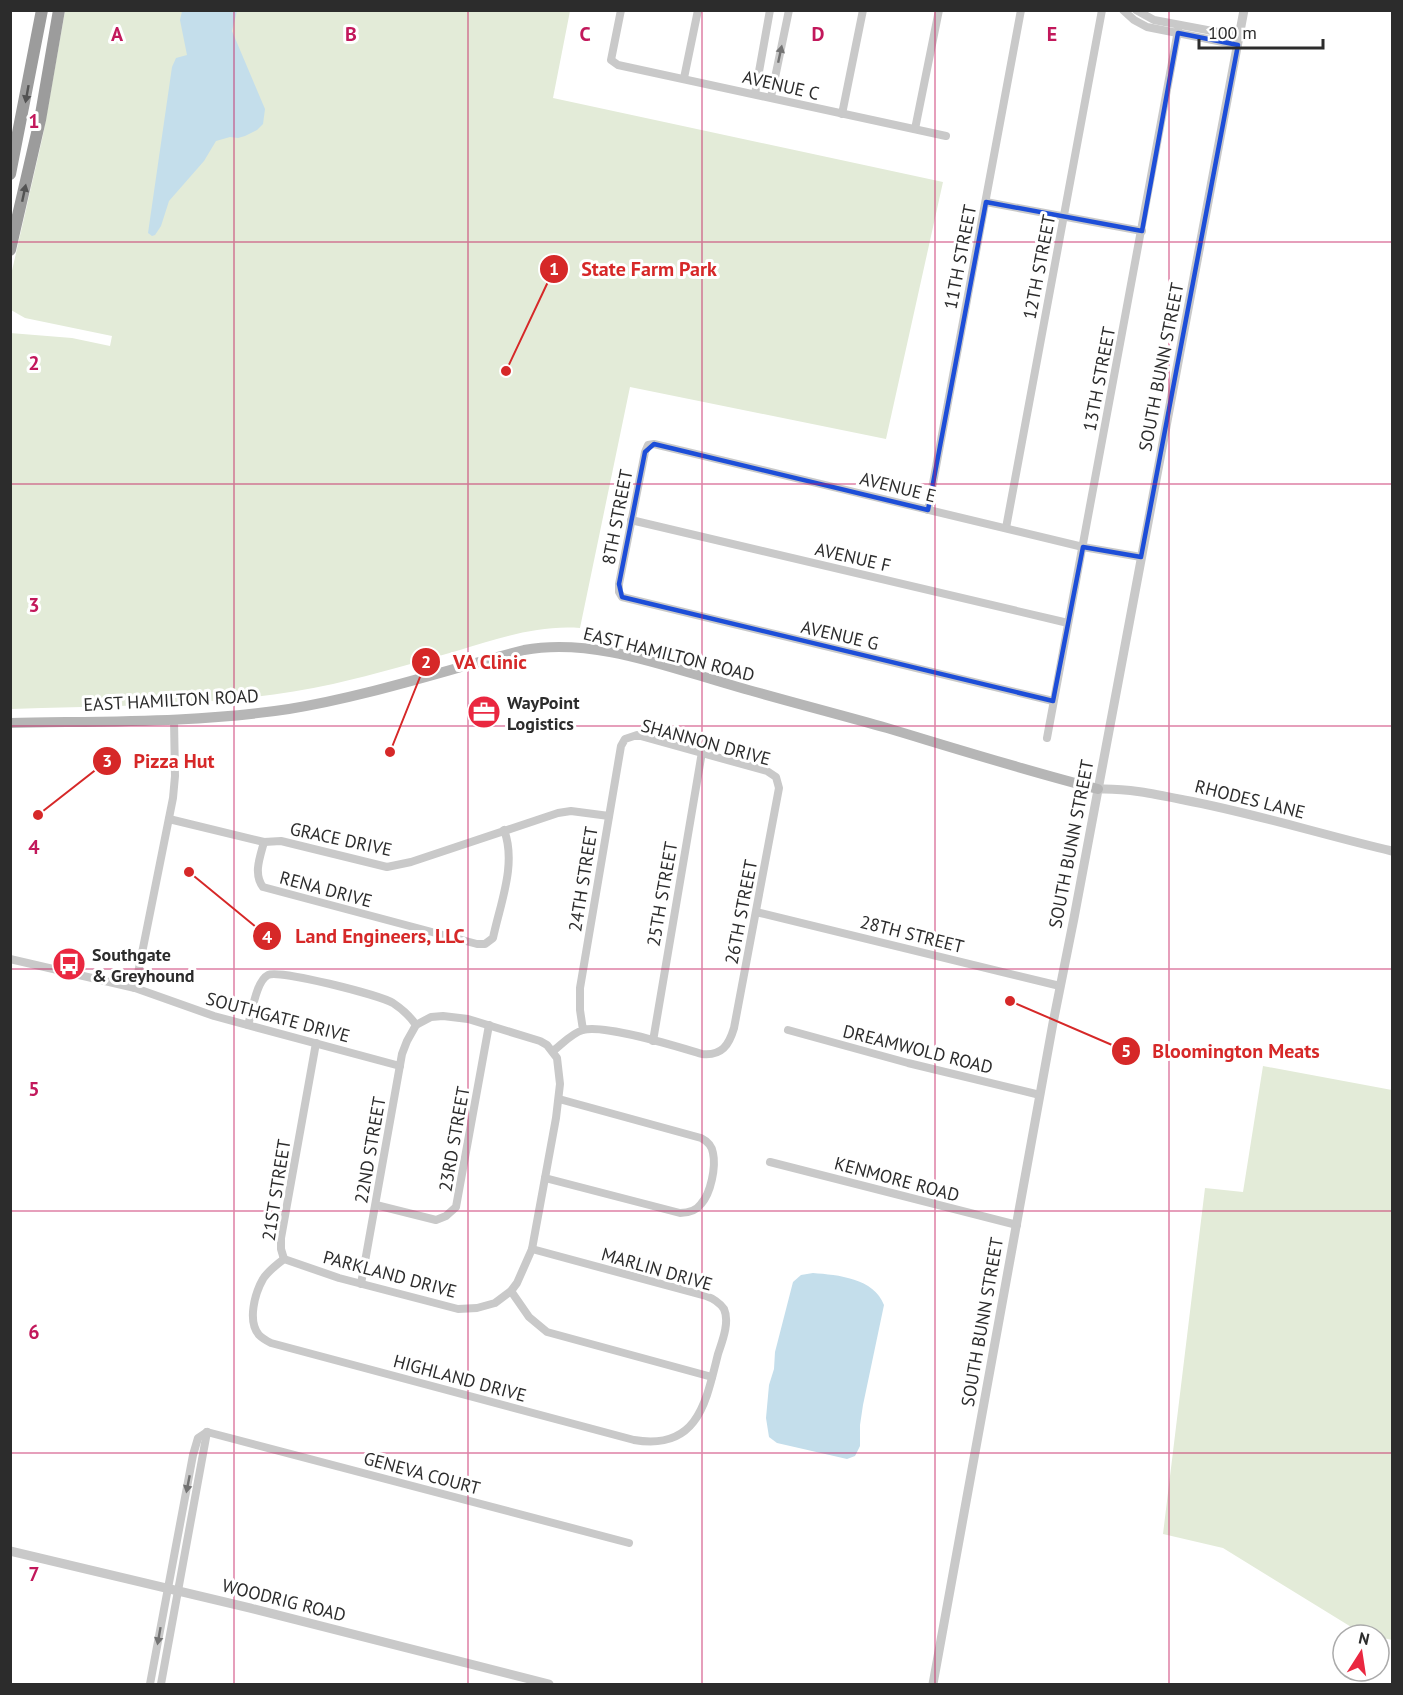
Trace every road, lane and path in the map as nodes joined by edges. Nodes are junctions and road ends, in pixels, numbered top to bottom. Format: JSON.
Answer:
{"nodes":[{"id":1,"x":42,"y":10,"type":"edge"},
{"id":2,"x":59,"y":10,"type":"edge"},
{"id":3,"x":621,"y":10,"type":"edge"},
{"id":4,"x":698,"y":10,"type":"edge"},
{"id":5,"x":771,"y":10,"type":"edge"},
{"id":6,"x":789,"y":10,"type":"edge"},
{"id":7,"x":863,"y":10,"type":"edge"},
{"id":8,"x":939,"y":10,"type":"edge"},
{"id":9,"x":1021,"y":10,"type":"edge"},
{"id":10,"x":1102,"y":10,"type":"edge"},
{"id":11,"x":1123,"y":10,"type":"edge"},
{"id":12,"x":1136,"y":10,"type":"edge"},
{"id":13,"x":1244,"y":10,"type":"edge"},
{"id":14,"x":1179,"y":29,"type":"junction"},
{"id":15,"x":1239,"y":40,"type":"junction"},
{"id":16,"x":36,"y":48,"type":"junction"},
{"id":17,"x":52,"y":51,"type":"junction"},
{"id":18,"x":684,"y":78,"type":"junction"},
{"id":19,"x":755,"y":94,"type":"junction"},
{"id":20,"x":771,"y":97,"type":"junction"},
{"id":21,"x":842,"y":114,"type":"junction"},
{"id":22,"x":915,"y":129,"type":"junction"},
{"id":23,"x":946,"y":136,"type":"dead end"},
{"id":24,"x":10,"y":174,"type":"edge"},
{"id":25,"x":986,"y":202,"type":"junction"},
{"id":26,"x":1064,"y":217,"type":"junction"},
{"id":27,"x":1142,"y":231,"type":"junction"},
{"id":28,"x":10,"y":250,"type":"edge"},
{"id":29,"x":649,"y":445,"type":"joint"},
{"id":30,"x":928,"y":510,"type":"junction"},
{"id":31,"x":632,"y":520,"type":"junction"},
{"id":32,"x":1006,"y":528,"type":"junction"},
{"id":33,"x":1083,"y":547,"type":"junction"},
{"id":34,"x":1141,"y":557,"type":"junction"},
{"id":35,"x":620,"y":596,"type":"joint"},
{"id":36,"x":1068,"y":623,"type":"junction"},
{"id":37,"x":1053,"y":701,"type":"junction"},
{"id":38,"x":174,"y":720,"type":"junction"},
{"id":39,"x":10,"y":723,"type":"edge"},
{"id":40,"x":629,"y":736,"type":"joint"},
{"id":41,"x":1047,"y":738,"type":"dead end"},
{"id":42,"x":702,"y":753,"type":"junction"},
{"id":43,"x":776,"y":777,"type":"joint"},
{"id":44,"x":1098,"y":789,"type":"junction"},
{"id":45,"x":609,"y":816,"type":"junction"},
{"id":46,"x":169,"y":819,"type":"junction"},
{"id":47,"x":504,"y":830,"type":"junction"},
{"id":48,"x":264,"y":842,"type":"junction"},
{"id":49,"x":1392,"y":851,"type":"edge"},
{"id":50,"x":756,"y":912,"type":"junction"},
{"id":51,"x":10,"y":958,"type":"edge"},
{"id":52,"x":1060,"y":987,"type":"junction"},
{"id":53,"x":135,"y":988,"type":"junction"},
{"id":54,"x":416,"y":1025,"type":"junction"},
{"id":55,"x":489,"y":1025,"type":"junction"},
{"id":56,"x":248,"y":1026,"type":"junction"},
{"id":57,"x":583,"y":1030,"type":"junction"},
{"id":58,"x":788,"y":1030,"type":"dead end"},
{"id":59,"x":653,"y":1041,"type":"junction"},
{"id":60,"x":315,"y":1043,"type":"junction"},
{"id":61,"x":553,"y":1051,"type":"junction"},
{"id":62,"x":400,"y":1066,"type":"junction"},
{"id":63,"x":1040,"y":1095,"type":"junction"},
{"id":64,"x":559,"y":1099,"type":"junction"},
{"id":65,"x":770,"y":1162,"type":"dead end"},
{"id":66,"x":545,"y":1178,"type":"junction"},
{"id":67,"x":376,"y":1205,"type":"junction"},
{"id":68,"x":1017,"y":1225,"type":"junction"},
{"id":69,"x":532,"y":1249,"type":"junction"},
{"id":70,"x":284,"y":1259,"type":"junction"},
{"id":71,"x":362,"y":1284,"type":"junction"},
{"id":72,"x":511,"y":1291,"type":"junction"},
{"id":73,"x":256,"y":1331,"type":"joint"},
{"id":74,"x":712,"y":1377,"type":"junction"},
{"id":75,"x":661,"y":1440,"type":"joint"},
{"id":76,"x":629,"y":1544,"type":"dead end"},
{"id":77,"x":10,"y":1551,"type":"edge"},
{"id":78,"x":172,"y":1589,"type":"junction"},
{"id":79,"x":150,"y":1683,"type":"edge"},
{"id":80,"x":161,"y":1684,"type":"edge"},
{"id":81,"x":549,"y":1684,"type":"edge"},
{"id":82,"x":933,"y":1684,"type":"edge"}],
"edges":[{"from":1,"to":16,"type":"highway"},
{"from":2,"to":17,"type":"highway"},
{"from":3,"to":18,"type":"street","name":"AVENUE C"},
{"from":4,"to":18,"type":"street"},
{"from":5,"to":19,"type":"street"},
{"from":20,"to":6,"type":"street","one_way":true},
{"from":7,"to":21,"type":"street"},
{"from":8,"to":22,"type":"street"},
{"from":9,"to":25,"type":"street","name":"11TH STREET"},
{"from":10,"to":26,"type":"street","name":"12TH STREET"},
{"from":11,"to":14,"type":"street"},
{"from":12,"to":14,"type":"street"},
{"from":13,"to":15,"type":"street","name":"SOUTH BUNN STREET"},
{"from":14,"to":15,"type":"street"},
{"from":14,"to":27,"type":"street","name":"13TH STREET"},
{"from":15,"to":34,"type":"street","name":"SOUTH BUNN STREET"},
{"from":16,"to":17,"type":"highway"},
{"from":16,"to":24,"type":"highway","one_way":true},
{"from":28,"to":17,"type":"highway","one_way":true},
{"from":18,"to":19,"type":"street","name":"AVENUE C"},
{"from":19,"to":20,"type":"street","name":"AVENUE C"},
{"from":20,"to":21,"type":"street","name":"AVENUE C"},
{"from":21,"to":22,"type":"street","name":"AVENUE C"},
{"from":22,"to":23,"type":"street","name":"AVENUE C"},
{"from":25,"to":26,"type":"street"},
{"from":25,"to":30,"type":"street","name":"11TH STREET"},
{"from":26,"to":27,"type":"street"},
{"from":26,"to":32,"type":"street","name":"12TH STREET"},
{"from":27,"to":33,"type":"street","name":"13TH STREET"},
{"from":29,"to":30,"type":"street","name":"AVENUE E"},
{"from":29,"to":31,"type":"street","name":"8TH STREET"},
{"from":30,"to":32,"type":"street","name":"AVENUE E"},
{"from":31,"to":35,"type":"street","name":"8TH STREET"},
{"from":31,"to":36,"type":"street","name":"AVENUE F"},
{"from":32,"to":33,"type":"street","name":"AVENUE E"},
{"from":33,"to":34,"type":"street","name":"AVENUE E"},
{"from":33,"to":36,"type":"street","name":"13TH STREET"},
{"from":34,"to":44,"type":"street","name":"SOUTH BUNN STREET"},
{"from":35,"to":37,"type":"street","name":"AVENUE G"},
{"from":36,"to":37,"type":"street","name":"13TH STREET"},
{"from":37,"to":41,"type":"street","name":"13TH STREET"},
{"from":38,"to":39,"type":"main road","name":"EAST HAMILTON ROAD"},
{"from":38,"to":44,"type":"main road","name":"EAST HAMILTON ROAD"},
{"from":38,"to":46,"type":"street"},
{"from":40,"to":42,"type":"street","name":"SHANNON DRIVE"},
{"from":40,"to":45,"type":"street","name":"24TH STREET"},
{"from":42,"to":43,"type":"street","name":"SHANNON DRIVE"},
{"from":42,"to":59,"type":"street","name":"25TH STREET"},
{"from":43,"to":50,"type":"street","name":"26TH STREET"},
{"from":44,"to":49,"type":"street","name":"RHODES LANE"},
{"from":44,"to":52,"type":"street","name":"SOUTH BUNN STREET"},
{"from":45,"to":47,"type":"street","name":"GRACE DRIVE"},
{"from":45,"to":57,"type":"street","name":"24TH STREET"},
{"from":46,"to":48,"type":"street","name":"GRACE DRIVE"},
{"from":46,"to":53,"type":"street"},
{"from":47,"to":48,"type":"street","name":"GRACE DRIVE"},
{"from":47,"to":48,"type":"street","name":"RENA DRIVE"},
{"from":50,"to":52,"type":"street","name":"28TH STREET"},
{"from":50,"to":59,"type":"street","name":"26TH STREET"},
{"from":51,"to":53,"type":"street","name":"SOUTHGATE DRIVE"},
{"from":52,"to":63,"type":"street","name":"SOUTH BUNN STREET"},
{"from":53,"to":56,"type":"street","name":"SOUTHGATE DRIVE"},
{"from":54,"to":55,"type":"street"},
{"from":54,"to":56,"type":"street"},
{"from":54,"to":62,"type":"street","name":"22ND STREET"},
{"from":55,"to":61,"type":"street"},
{"from":55,"to":67,"type":"street","name":"23RD STREET"},
{"from":56,"to":60,"type":"street","name":"SOUTHGATE DRIVE"},
{"from":57,"to":59,"type":"street"},
{"from":57,"to":61,"type":"street"},
{"from":58,"to":63,"type":"street","name":"DREAMWOLD ROAD"},
{"from":60,"to":62,"type":"street","name":"SOUTHGATE DRIVE"},
{"from":60,"to":70,"type":"street","name":"21ST STREET"},
{"from":61,"to":64,"type":"street"},
{"from":62,"to":67,"type":"street","name":"22ND STREET"},
{"from":63,"to":68,"type":"street","name":"SOUTH BUNN STREET"},
{"from":64,"to":66,"type":"street"},
{"from":64,"to":66,"type":"street"},
{"from":65,"to":68,"type":"street","name":"KENMORE ROAD"},
{"from":66,"to":69,"type":"street"},
{"from":67,"to":71,"type":"street","name":"22ND STREET"},
{"from":68,"to":82,"type":"street","name":"SOUTH BUNN STREET"},
{"from":69,"to":72,"type":"street"},
{"from":69,"to":74,"type":"street","name":"MARLIN DRIVE"},
{"from":70,"to":71,"type":"street","name":"PARKLAND DRIVE"},
{"from":70,"to":73,"type":"street","name":"21ST STREET"},
{"from":71,"to":72,"type":"street","name":"PARKLAND DRIVE"},
{"from":72,"to":74,"type":"street"},
{"from":73,"to":75,"type":"street","name":"HIGHLAND DRIVE"},
{"from":74,"to":75,"type":"street","name":"MARLIN DRIVE"},
{"from":76,"to":78,"type":"street","name":"GENEVA COURT"},
{"from":77,"to":78,"type":"street","name":"WOODRIG ROAD"},
{"from":78,"to":79,"type":"street","one_way":true},
{"from":78,"to":80,"type":"street"},
{"from":78,"to":81,"type":"street","name":"WOODRIG ROAD"},
{"from":79,"to":80,"type":"street"}]}
